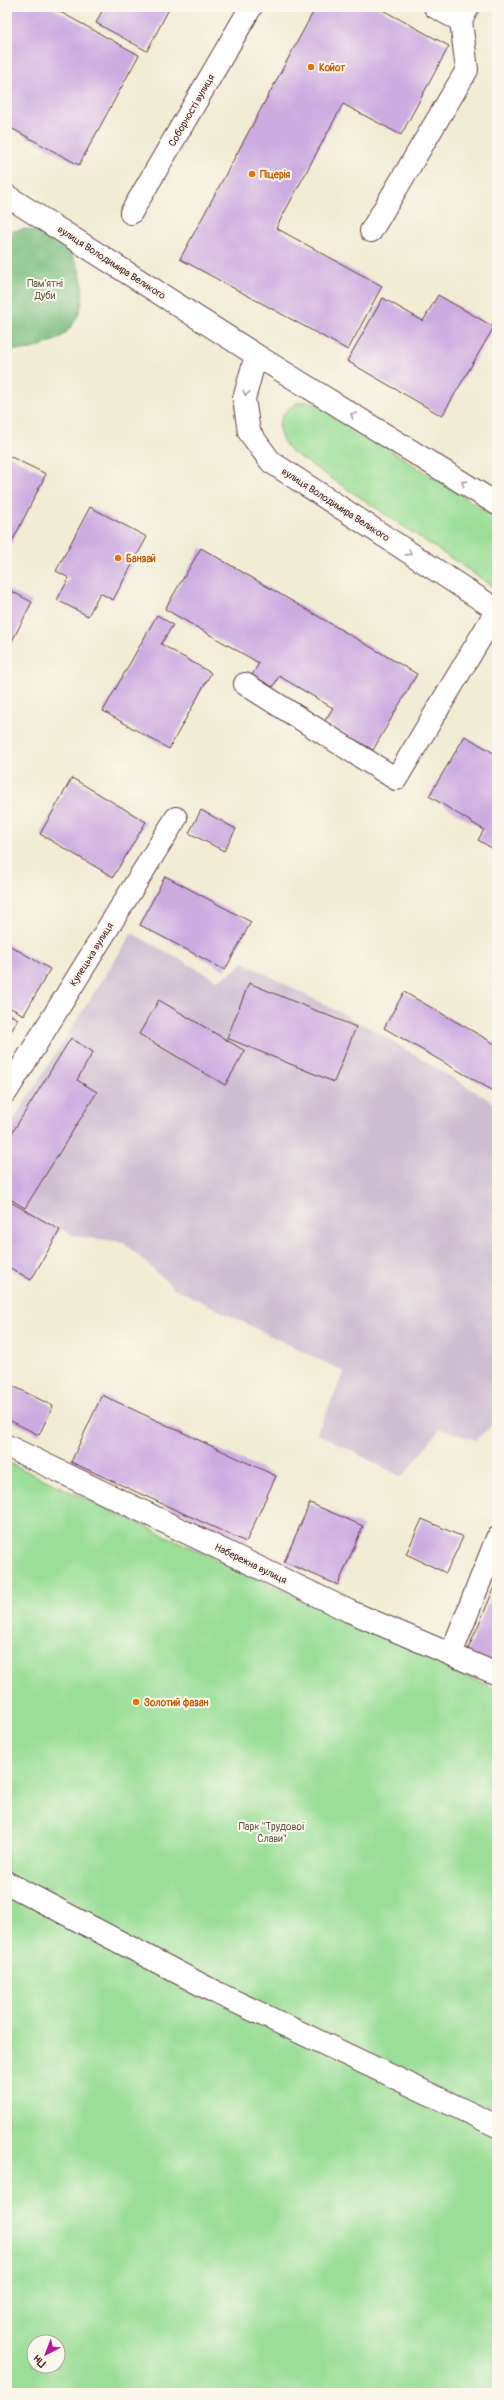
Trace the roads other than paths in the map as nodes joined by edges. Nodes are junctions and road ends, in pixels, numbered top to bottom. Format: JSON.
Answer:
{"nodes":[{"id":1,"x":251,"y":7,"type":"edge"},
{"id":2,"x":436,"y":7,"type":"edge"},
{"id":3,"x":465,"y":14,"type":"edge"},
{"id":4,"x":7,"y":196,"type":"edge"},
{"id":5,"x":130,"y":213,"type":"dead end"},
{"id":6,"x":371,"y":231,"type":"dead end"},
{"id":7,"x":256,"y":355,"type":"junction"},
{"id":8,"x":497,"y":504,"type":"edge"},
{"id":9,"x":497,"y":610,"type":"edge"},
{"id":10,"x":245,"y":684,"type":"dead end"},
{"id":11,"x":176,"y":818,"type":"dead end"},
{"id":12,"x":7,"y":1091,"type":"edge"},
{"id":13,"x":7,"y":1446,"type":"edge"},
{"id":14,"x":497,"y":1538,"type":"edge"},
{"id":15,"x":451,"y":1654,"type":"junction"},
{"id":16,"x":497,"y":1674,"type":"edge"},
{"id":17,"x":7,"y":1883,"type":"edge"},
{"id":18,"x":497,"y":2126,"type":"edge"}],
"edges":[{"from":1,"to":5,"type":"street","name":"Соборності вулиця"},
{"from":2,"to":3,"type":"street"},
{"from":3,"to":6,"type":"street"},
{"from":4,"to":7,"type":"street","name":"вулиця Володимира Великого"},
{"from":8,"to":7,"type":"street","name":"вулиця Володимира Великого","one_way":true},
{"from":7,"to":9,"type":"street","name":"вулиця Володимира Великого","one_way":true},
{"from":9,"to":10,"type":"street"},
{"from":11,"to":12,"type":"street","name":"Купецька вулиця"},
{"from":13,"to":15,"type":"street","name":"Набережна вулиця"},
{"from":14,"to":15,"type":"street"},
{"from":15,"to":16,"type":"street","name":"Набережна вулиця"},
{"from":17,"to":18,"type":"street"}]}
